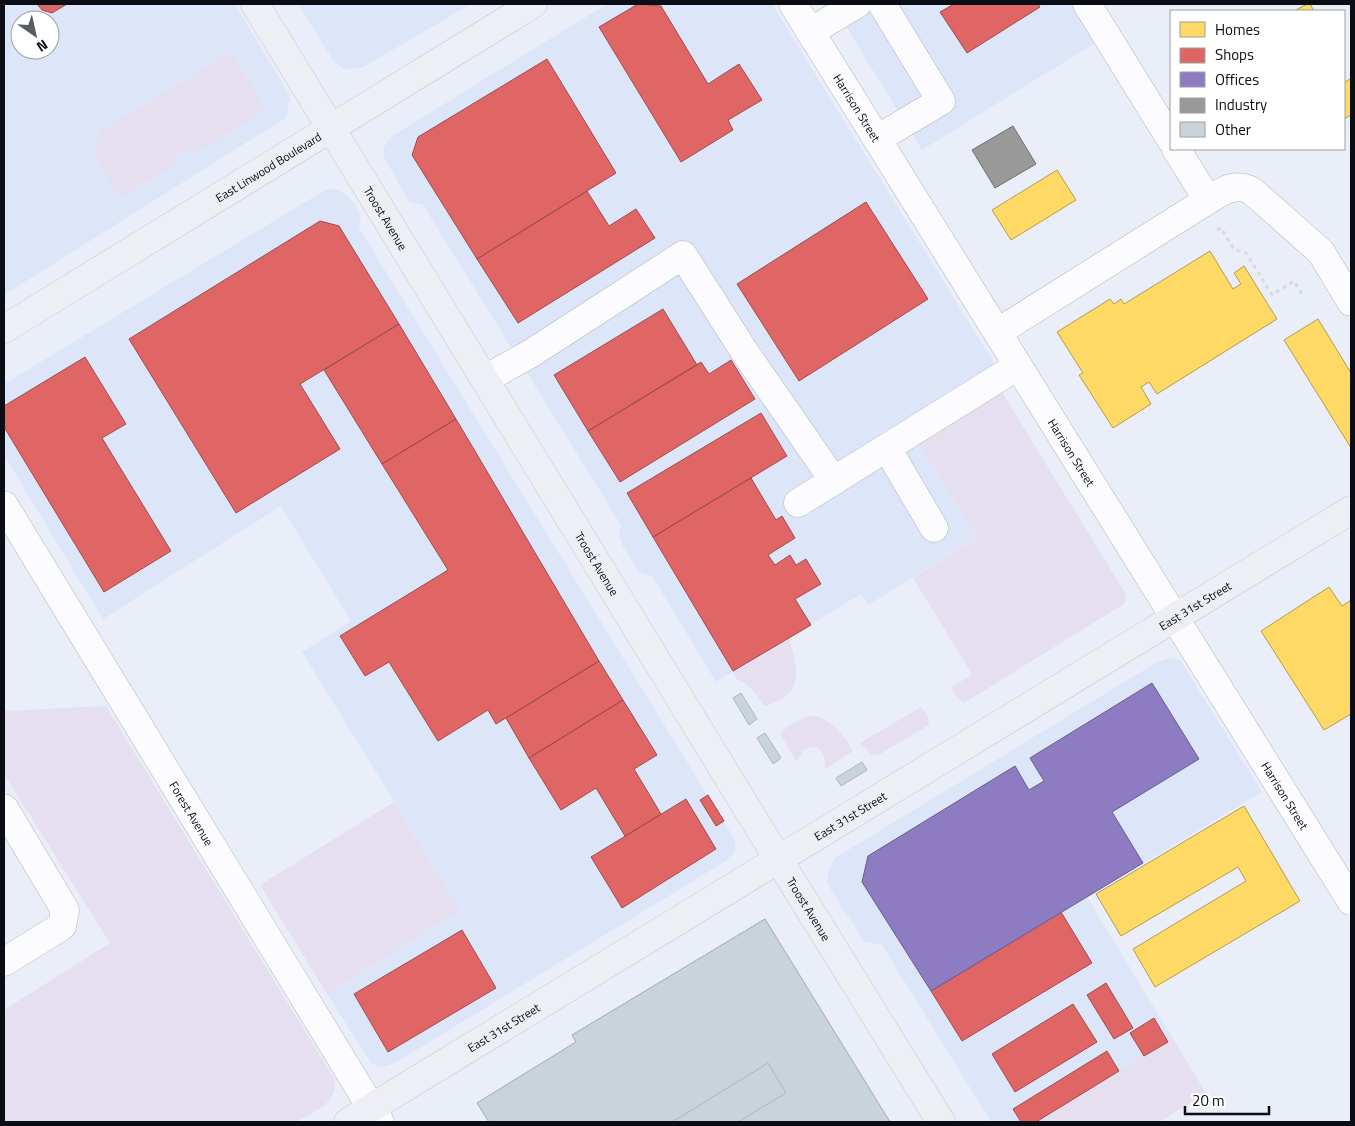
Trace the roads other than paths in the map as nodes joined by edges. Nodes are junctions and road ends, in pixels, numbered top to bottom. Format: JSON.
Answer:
{"nodes":[{"id":1,"x":256,"y":4,"type":"edge"},
{"id":2,"x":533,"y":4,"type":"edge"},
{"id":3,"x":793,"y":4,"type":"edge"},
{"id":4,"x":857,"y":4,"type":"edge"},
{"id":5,"x":882,"y":4,"type":"edge"},
{"id":6,"x":1088,"y":4,"type":"edge"},
{"id":7,"x":810,"y":32,"type":"junction"},
{"id":8,"x":331,"y":126,"type":"junction"},
{"id":9,"x":1170,"y":138,"type":"edge"},
{"id":10,"x":877,"y":139,"type":"junction"},
{"id":11,"x":1177,"y":150,"type":"edge"},
{"id":12,"x":1208,"y":200,"type":"junction"},
{"id":13,"x":1351,"y":302,"type":"edge"},
{"id":14,"x":4,"y":329,"type":"edge"},
{"id":15,"x":998,"y":332,"type":"junction"},
{"id":16,"x":1018,"y":366,"type":"junction"},
{"id":17,"x":485,"y":379,"type":"junction"},
{"id":18,"x":887,"y":448,"type":"junction"},
{"id":19,"x":834,"y":482,"type":"junction"},
{"id":20,"x":798,"y":503,"type":"dead end"},
{"id":21,"x":4,"y":505,"type":"edge"},
{"id":22,"x":1351,"y":510,"type":"edge"},
{"id":23,"x":934,"y":528,"type":"dead end"},
{"id":24,"x":1175,"y":617,"type":"junction"},
{"id":25,"x":4,"y":808,"type":"edge"},
{"id":26,"x":778,"y":860,"type":"junction"},
{"id":27,"x":1351,"y":901,"type":"edge"},
{"id":28,"x":4,"y":962,"type":"edge"},
{"id":29,"x":376,"y":1115,"type":"edge"},
{"id":30,"x":348,"y":1122,"type":"edge"},
{"id":31,"x":941,"y":1122,"type":"edge"}],
"edges":[{"from":1,"to":8,"type":"main road","name":"Troost Avenue"},
{"from":2,"to":8,"type":"main road","name":"East Linwood Boulevard"},
{"from":3,"to":7,"type":"street","name":"Harrison Street"},
{"from":4,"to":7,"type":"street"},
{"from":5,"to":10,"type":"street"},
{"from":6,"to":9,"type":"street"},
{"from":7,"to":10,"type":"street","name":"Harrison Street"},
{"from":8,"to":14,"type":"main road","name":"East Linwood Boulevard"},
{"from":8,"to":17,"type":"main road","name":"Troost Avenue"},
{"from":10,"to":15,"type":"street","name":"Harrison Street"},
{"from":11,"to":12,"type":"street"},
{"from":12,"to":13,"type":"street"},
{"from":12,"to":15,"type":"street"},
{"from":15,"to":16,"type":"street","name":"Harrison Street"},
{"from":16,"to":18,"type":"street"},
{"from":16,"to":24,"type":"street","name":"Harrison Street"},
{"from":17,"to":19,"type":"street"},
{"from":17,"to":26,"type":"main road","name":"Troost Avenue"},
{"from":18,"to":19,"type":"street"},
{"from":18,"to":23,"type":"street"},
{"from":19,"to":20,"type":"street"},
{"from":21,"to":29,"type":"street","name":"Forest Avenue"},
{"from":22,"to":24,"type":"main road","name":"East 31st Street"},
{"from":24,"to":26,"type":"main road","name":"East 31st Street"},
{"from":24,"to":27,"type":"street","name":"Harrison Street"},
{"from":25,"to":28,"type":"street"},
{"from":26,"to":29,"type":"main road","name":"East 31st Street"},
{"from":26,"to":31,"type":"main road","name":"Troost Avenue"},
{"from":29,"to":30,"type":"main road","name":"East 31st Street"}]}
